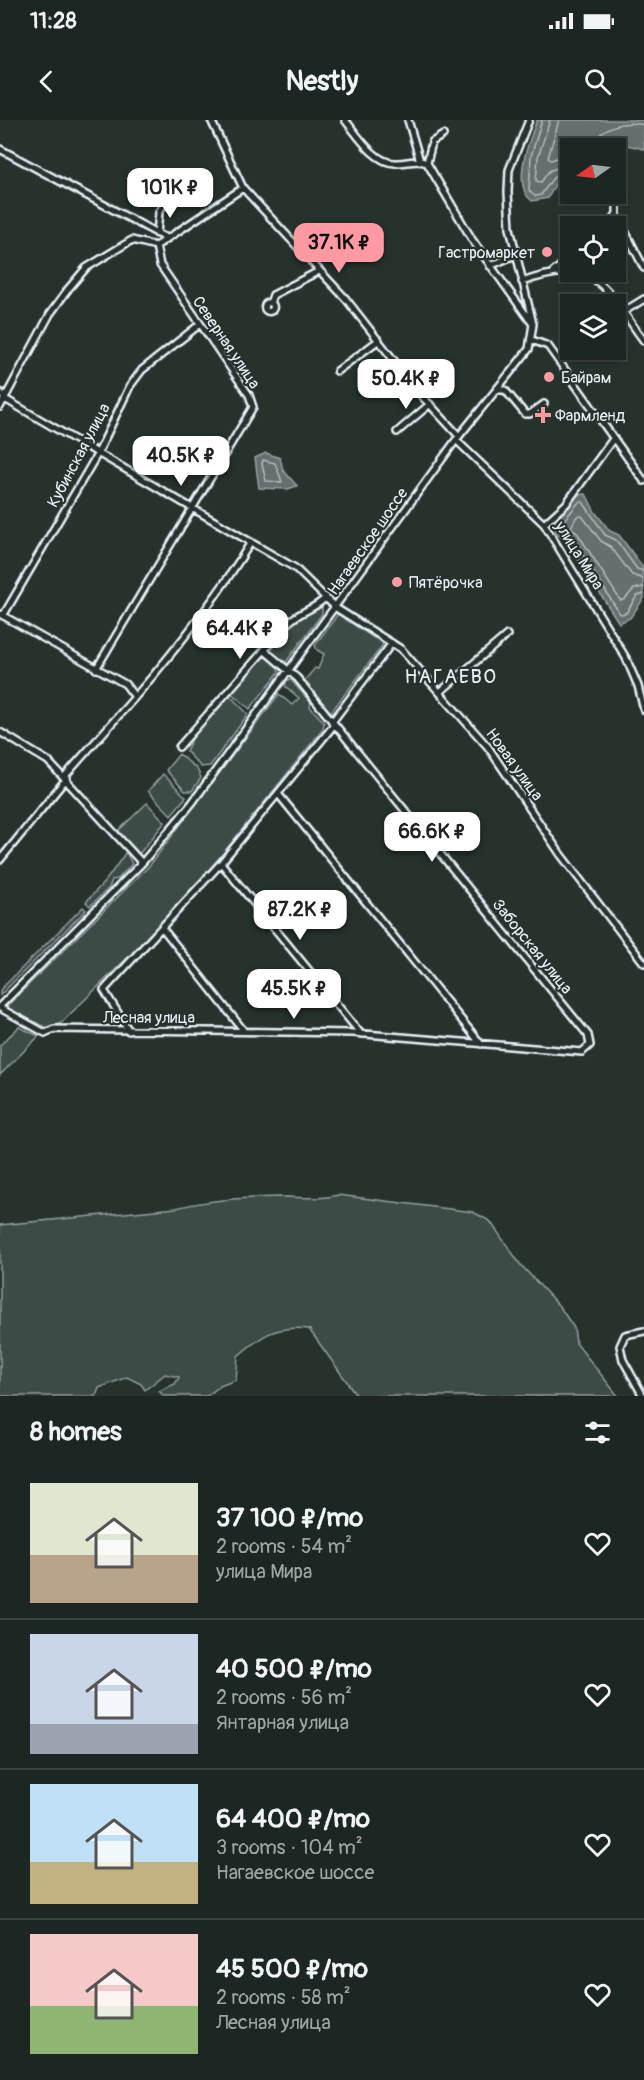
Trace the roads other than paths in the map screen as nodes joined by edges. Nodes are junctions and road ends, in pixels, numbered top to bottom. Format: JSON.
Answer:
{"nodes":[{"id":1,"x":211,"y":120,"type":"edge"},
{"id":2,"x":345,"y":120,"type":"edge"},
{"id":3,"x":408,"y":120,"type":"edge"},
{"id":4,"x":529,"y":120,"type":"edge"},
{"id":5,"x":442,"y":135,"type":"dead end"},
{"id":6,"x":1,"y":152,"type":"edge"},
{"id":7,"x":420,"y":161,"type":"junction"},
{"id":8,"x":428,"y":163,"type":"junction"},
{"id":9,"x":243,"y":188,"type":"junction"},
{"id":10,"x":167,"y":199,"type":"dead end"},
{"id":11,"x":617,"y":205,"type":"dead end"},
{"id":12,"x":616,"y":216,"type":"edge"},
{"id":13,"x":626,"y":233,"type":"edge"},
{"id":14,"x":158,"y":234,"type":"junction"},
{"id":15,"x":166,"y":238,"type":"junction"},
{"id":16,"x":156,"y":246,"type":"junction"},
{"id":17,"x":515,"y":255,"type":"junction"},
{"id":18,"x":490,"y":266,"type":"junction"},
{"id":19,"x":560,"y":266,"type":"edge"},
{"id":20,"x":644,"y":268,"type":"edge"},
{"id":21,"x":319,"y":271,"type":"junction"},
{"id":22,"x":553,"y":272,"type":"junction"},
{"id":23,"x":522,"y":282,"type":"junction"},
{"id":24,"x":610,"y":294,"type":"edge"},
{"id":25,"x":644,"y":299,"type":"edge"},
{"id":26,"x":270,"y":303,"type":"dead end"},
{"id":27,"x":626,"y":310,"type":"edge"},
{"id":28,"x":626,"y":316,"type":"edge"},
{"id":29,"x":533,"y":324,"type":"junction"},
{"id":30,"x":199,"y":325,"type":"junction"},
{"id":31,"x":379,"y":340,"type":"junction"},
{"id":32,"x":532,"y":340,"type":"junction"},
{"id":33,"x":644,"y":341,"type":"edge"},
{"id":34,"x":337,"y":371,"type":"dead end"},
{"id":35,"x":496,"y":390,"type":"junction"},
{"id":36,"x":0,"y":392,"type":"edge"},
{"id":37,"x":5,"y":399,"type":"junction"},
{"id":38,"x":430,"y":404,"type":"junction"},
{"id":39,"x":544,"y":404,"type":"dead end"},
{"id":40,"x":0,"y":407,"type":"edge"},
{"id":41,"x":397,"y":432,"type":"dead end"},
{"id":42,"x":458,"y":438,"type":"junction"},
{"id":43,"x":613,"y":438,"type":"junction"},
{"id":44,"x":98,"y":453,"type":"junction"},
{"id":45,"x":644,"y":481,"type":"edge"},
{"id":46,"x":192,"y":506,"type":"junction"},
{"id":47,"x":544,"y":524,"type":"junction"},
{"id":48,"x":251,"y":542,"type":"junction"},
{"id":49,"x":326,"y":597,"type":"junction"},
{"id":50,"x":336,"y":608,"type":"junction"},
{"id":51,"x":2,"y":615,"type":"edge"},
{"id":52,"x":507,"y":635,"type":"dead end"},
{"id":53,"x":392,"y":643,"type":"junction"},
{"id":54,"x":264,"y":650,"type":"junction"},
{"id":55,"x":96,"y":669,"type":"junction"},
{"id":56,"x":288,"y":673,"type":"junction"},
{"id":57,"x":440,"y":692,"type":"junction"},
{"id":58,"x":135,"y":697,"type":"junction"},
{"id":59,"x":644,"y":710,"type":"edge"},
{"id":60,"x":333,"y":724,"type":"junction"},
{"id":61,"x":0,"y":732,"type":"edge"},
{"id":62,"x":179,"y":747,"type":"dead end"},
{"id":63,"x":66,"y":777,"type":"junction"},
{"id":64,"x":279,"y":795,"type":"junction"},
{"id":65,"x":0,"y":860,"type":"edge"},
{"id":66,"x":142,"y":863,"type":"junction"},
{"id":67,"x":221,"y":863,"type":"junction"},
{"id":68,"x":163,"y":929,"type":"junction"},
{"id":69,"x":644,"y":963,"type":"edge"},
{"id":70,"x":0,"y":1007,"type":"edge"},
{"id":71,"x":129,"y":1031,"type":"junction"},
{"id":72,"x":243,"y":1031,"type":"junction"},
{"id":73,"x":362,"y":1034,"type":"junction"},
{"id":74,"x":481,"y":1044,"type":"junction"},
{"id":75,"x":590,"y":1046,"type":"joint"},
{"id":76,"x":644,"y":1331,"type":"edge"},
{"id":77,"x":643,"y":1396,"type":"edge"}],
"edges":[{"from":1,"to":9,"type":"street","name":"улица Мира"},
{"from":2,"to":7,"type":"street"},
{"from":3,"to":7,"type":"street"},
{"from":4,"to":17,"type":"street","name":"Нагаевское шоссе"},
{"from":5,"to":8,"type":"street"},
{"from":6,"to":14,"type":"street"},
{"from":7,"to":8,"type":"street"},
{"from":8,"to":18,"type":"street"},
{"from":9,"to":15,"type":"street"},
{"from":9,"to":21,"type":"street","name":"улица Мира"},
{"from":10,"to":14,"type":"street"},
{"from":11,"to":12,"type":"street"},
{"from":13,"to":20,"type":"street"},
{"from":14,"to":15,"type":"street"},
{"from":15,"to":16,"type":"street"},
{"from":16,"to":30,"type":"street","name":"Северная улица"},
{"from":16,"to":37,"type":"street"},
{"from":17,"to":18,"type":"street"},
{"from":17,"to":23,"type":"street","name":"Нагаевское шоссе"},
{"from":18,"to":29,"type":"street"},
{"from":19,"to":22,"type":"street"},
{"from":21,"to":26,"type":"street"},
{"from":21,"to":31,"type":"street","name":"улица Мира"},
{"from":22,"to":23,"type":"street"},
{"from":22,"to":24,"type":"street"},
{"from":23,"to":29,"type":"street","name":"Нагаевское шоссе"},
{"from":25,"to":27,"type":"street"},
{"from":28,"to":33,"type":"street"},
{"from":29,"to":32,"type":"street","name":"Нагаевское шоссе"},
{"from":30,"to":44,"type":"street","name":"Кубинская улица"},
{"from":30,"to":46,"type":"street","name":"Северная улица"},
{"from":31,"to":34,"type":"street"},
{"from":31,"to":38,"type":"street","name":"улица Мира"},
{"from":32,"to":35,"type":"street","name":"Нагаевское шоссе"},
{"from":32,"to":43,"type":"street"},
{"from":35,"to":39,"type":"street"},
{"from":35,"to":42,"type":"street","name":"Нагаевское шоссе"},
{"from":36,"to":37,"type":"street"},
{"from":37,"to":40,"type":"street"},
{"from":37,"to":44,"type":"street","name":"Новая улица"},
{"from":38,"to":41,"type":"street"},
{"from":38,"to":42,"type":"street","name":"улица Мира"},
{"from":42,"to":47,"type":"street","name":"улица Мира"},
{"from":42,"to":50,"type":"street","name":"Нагаевское шоссе"},
{"from":43,"to":45,"type":"street"},
{"from":43,"to":47,"type":"street"},
{"from":44,"to":46,"type":"street","name":"Новая улица"},
{"from":44,"to":51,"type":"street","name":"Кубинская улица"},
{"from":46,"to":48,"type":"street","name":"Новая улица"},
{"from":46,"to":55,"type":"street","name":"Северная улица"},
{"from":47,"to":59,"type":"street","name":"улица Мира"},
{"from":48,"to":49,"type":"street","name":"Новая улица"},
{"from":48,"to":58,"type":"street"},
{"from":49,"to":50,"type":"street","name":"Новая улица"},
{"from":49,"to":54,"type":"street"},
{"from":50,"to":53,"type":"street","name":"Новая улица"},
{"from":50,"to":56,"type":"street","name":"Нагаевское шоссе"},
{"from":51,"to":55,"type":"street"},
{"from":52,"to":57,"type":"street"},
{"from":53,"to":57,"type":"street","name":"Новая улица"},
{"from":53,"to":60,"type":"street"},
{"from":54,"to":56,"type":"street","name":"Заборская улица"},
{"from":54,"to":62,"type":"street"},
{"from":55,"to":58,"type":"street"},
{"from":56,"to":60,"type":"street","name":"Заборская улица"},
{"from":56,"to":66,"type":"street","name":"Нагаевское шоссе"},
{"from":57,"to":69,"type":"street","name":"Новая улица"},
{"from":58,"to":63,"type":"street"},
{"from":60,"to":64,"type":"street"},
{"from":60,"to":75,"type":"street","name":"Заборская улица"},
{"from":61,"to":63,"type":"street"},
{"from":63,"to":65,"type":"street"},
{"from":63,"to":66,"type":"street"},
{"from":64,"to":67,"type":"street"},
{"from":64,"to":74,"type":"street"},
{"from":66,"to":70,"type":"street","name":"Нагаевское шоссе"},
{"from":67,"to":68,"type":"street"},
{"from":67,"to":73,"type":"street"},
{"from":68,"to":71,"type":"street"},
{"from":68,"to":72,"type":"street"},
{"from":70,"to":71,"type":"street","name":"Лесная улица"},
{"from":71,"to":72,"type":"street","name":"Лесная улица"},
{"from":72,"to":73,"type":"street","name":"Лесная улица"},
{"from":73,"to":74,"type":"street","name":"Лесная улица"},
{"from":74,"to":75,"type":"street","name":"Лесная улица"},
{"from":76,"to":77,"type":"street"}]}
